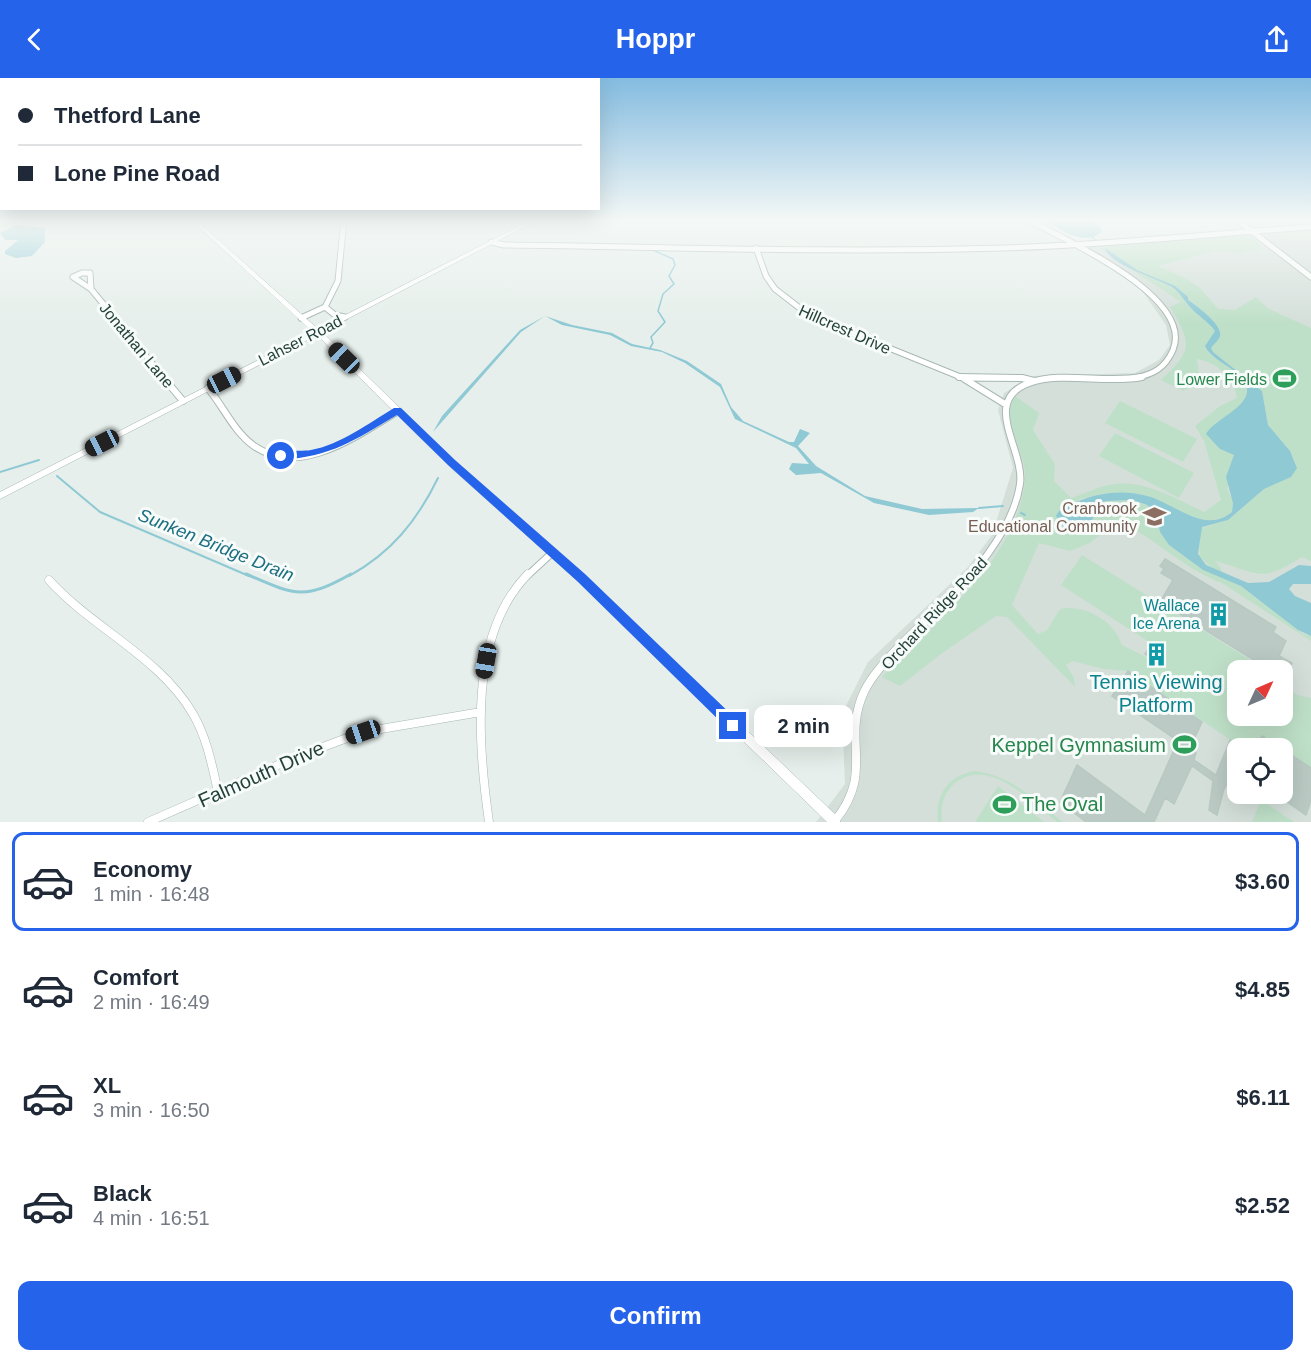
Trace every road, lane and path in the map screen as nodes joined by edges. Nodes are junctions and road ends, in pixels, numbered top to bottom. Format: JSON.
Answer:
{"nodes":[{"id":1,"x":230,"y":254,"type":"edge"},
{"id":2,"x":341,"y":254,"type":"edge"},
{"id":3,"x":468,"y":254,"type":"edge"},
{"id":4,"x":758,"y":254,"type":"edge"},
{"id":5,"x":1093,"y":254,"type":"edge"},
{"id":6,"x":1281,"y":254,"type":"edge"},
{"id":7,"x":1311,"y":277,"type":"edge"},
{"id":8,"x":90,"y":289,"type":"dead end"},
{"id":9,"x":325,"y":308,"type":"junction"},
{"id":10,"x":345,"y":317,"type":"junction"},
{"id":11,"x":301,"y":318,"type":"junction"},
{"id":12,"x":316,"y":332,"type":"junction"},
{"id":13,"x":963,"y":378,"type":"junction"},
{"id":14,"x":1034,"y":381,"type":"junction"},
{"id":15,"x":208,"y":388,"type":"junction"},
{"id":16,"x":183,"y":400,"type":"junction"},
{"id":17,"x":1005,"y":404,"type":"junction"},
{"id":18,"x":398,"y":411,"type":"junction"},
{"id":19,"x":0,"y":496,"type":"edge"},
{"id":20,"x":553,"y":552,"type":"junction"},
{"id":21,"x":49,"y":580,"type":"dead end"},
{"id":22,"x":481,"y":712,"type":"junction"},
{"id":23,"x":218,"y":792,"type":"junction"},
{"id":24,"x":148,"y":822,"type":"edge"},
{"id":25,"x":489,"y":822,"type":"edge"},
{"id":26,"x":835,"y":822,"type":"edge"}],
"edges":[{"from":1,"to":11,"type":"street"},
{"from":2,"to":9,"type":"street"},
{"from":3,"to":10,"type":"street","name":"Lahser Road"},
{"from":4,"to":13,"type":"street","name":"Hillcrest Drive"},
{"from":5,"to":14,"type":"street"},
{"from":6,"to":7,"type":"street"},
{"from":8,"to":16,"type":"street","name":"Jonathan Lane"},
{"from":9,"to":10,"type":"street"},
{"from":9,"to":11,"type":"street"},
{"from":10,"to":12,"type":"street","name":"Lahser Road"},
{"from":11,"to":12,"type":"street"},
{"from":12,"to":15,"type":"street","name":"Lahser Road"},
{"from":12,"to":18,"type":"street"},
{"from":13,"to":14,"type":"street","name":"Hillcrest Drive"},
{"from":13,"to":17,"type":"street","name":"Hillcrest Drive"},
{"from":14,"to":17,"type":"street"},
{"from":15,"to":16,"type":"street","name":"Lahser Road"},
{"from":15,"to":18,"type":"street"},
{"from":16,"to":19,"type":"street","name":"Lahser Road"},
{"from":17,"to":26,"type":"street","name":"Orchard Ridge Road"},
{"from":18,"to":20,"type":"street"},
{"from":20,"to":22,"type":"street"},
{"from":20,"to":26,"type":"street"},
{"from":21,"to":23,"type":"street"},
{"from":22,"to":23,"type":"street","name":"Falmouth Drive"},
{"from":22,"to":25,"type":"street"},
{"from":23,"to":24,"type":"street","name":"Falmouth Drive"}]}
